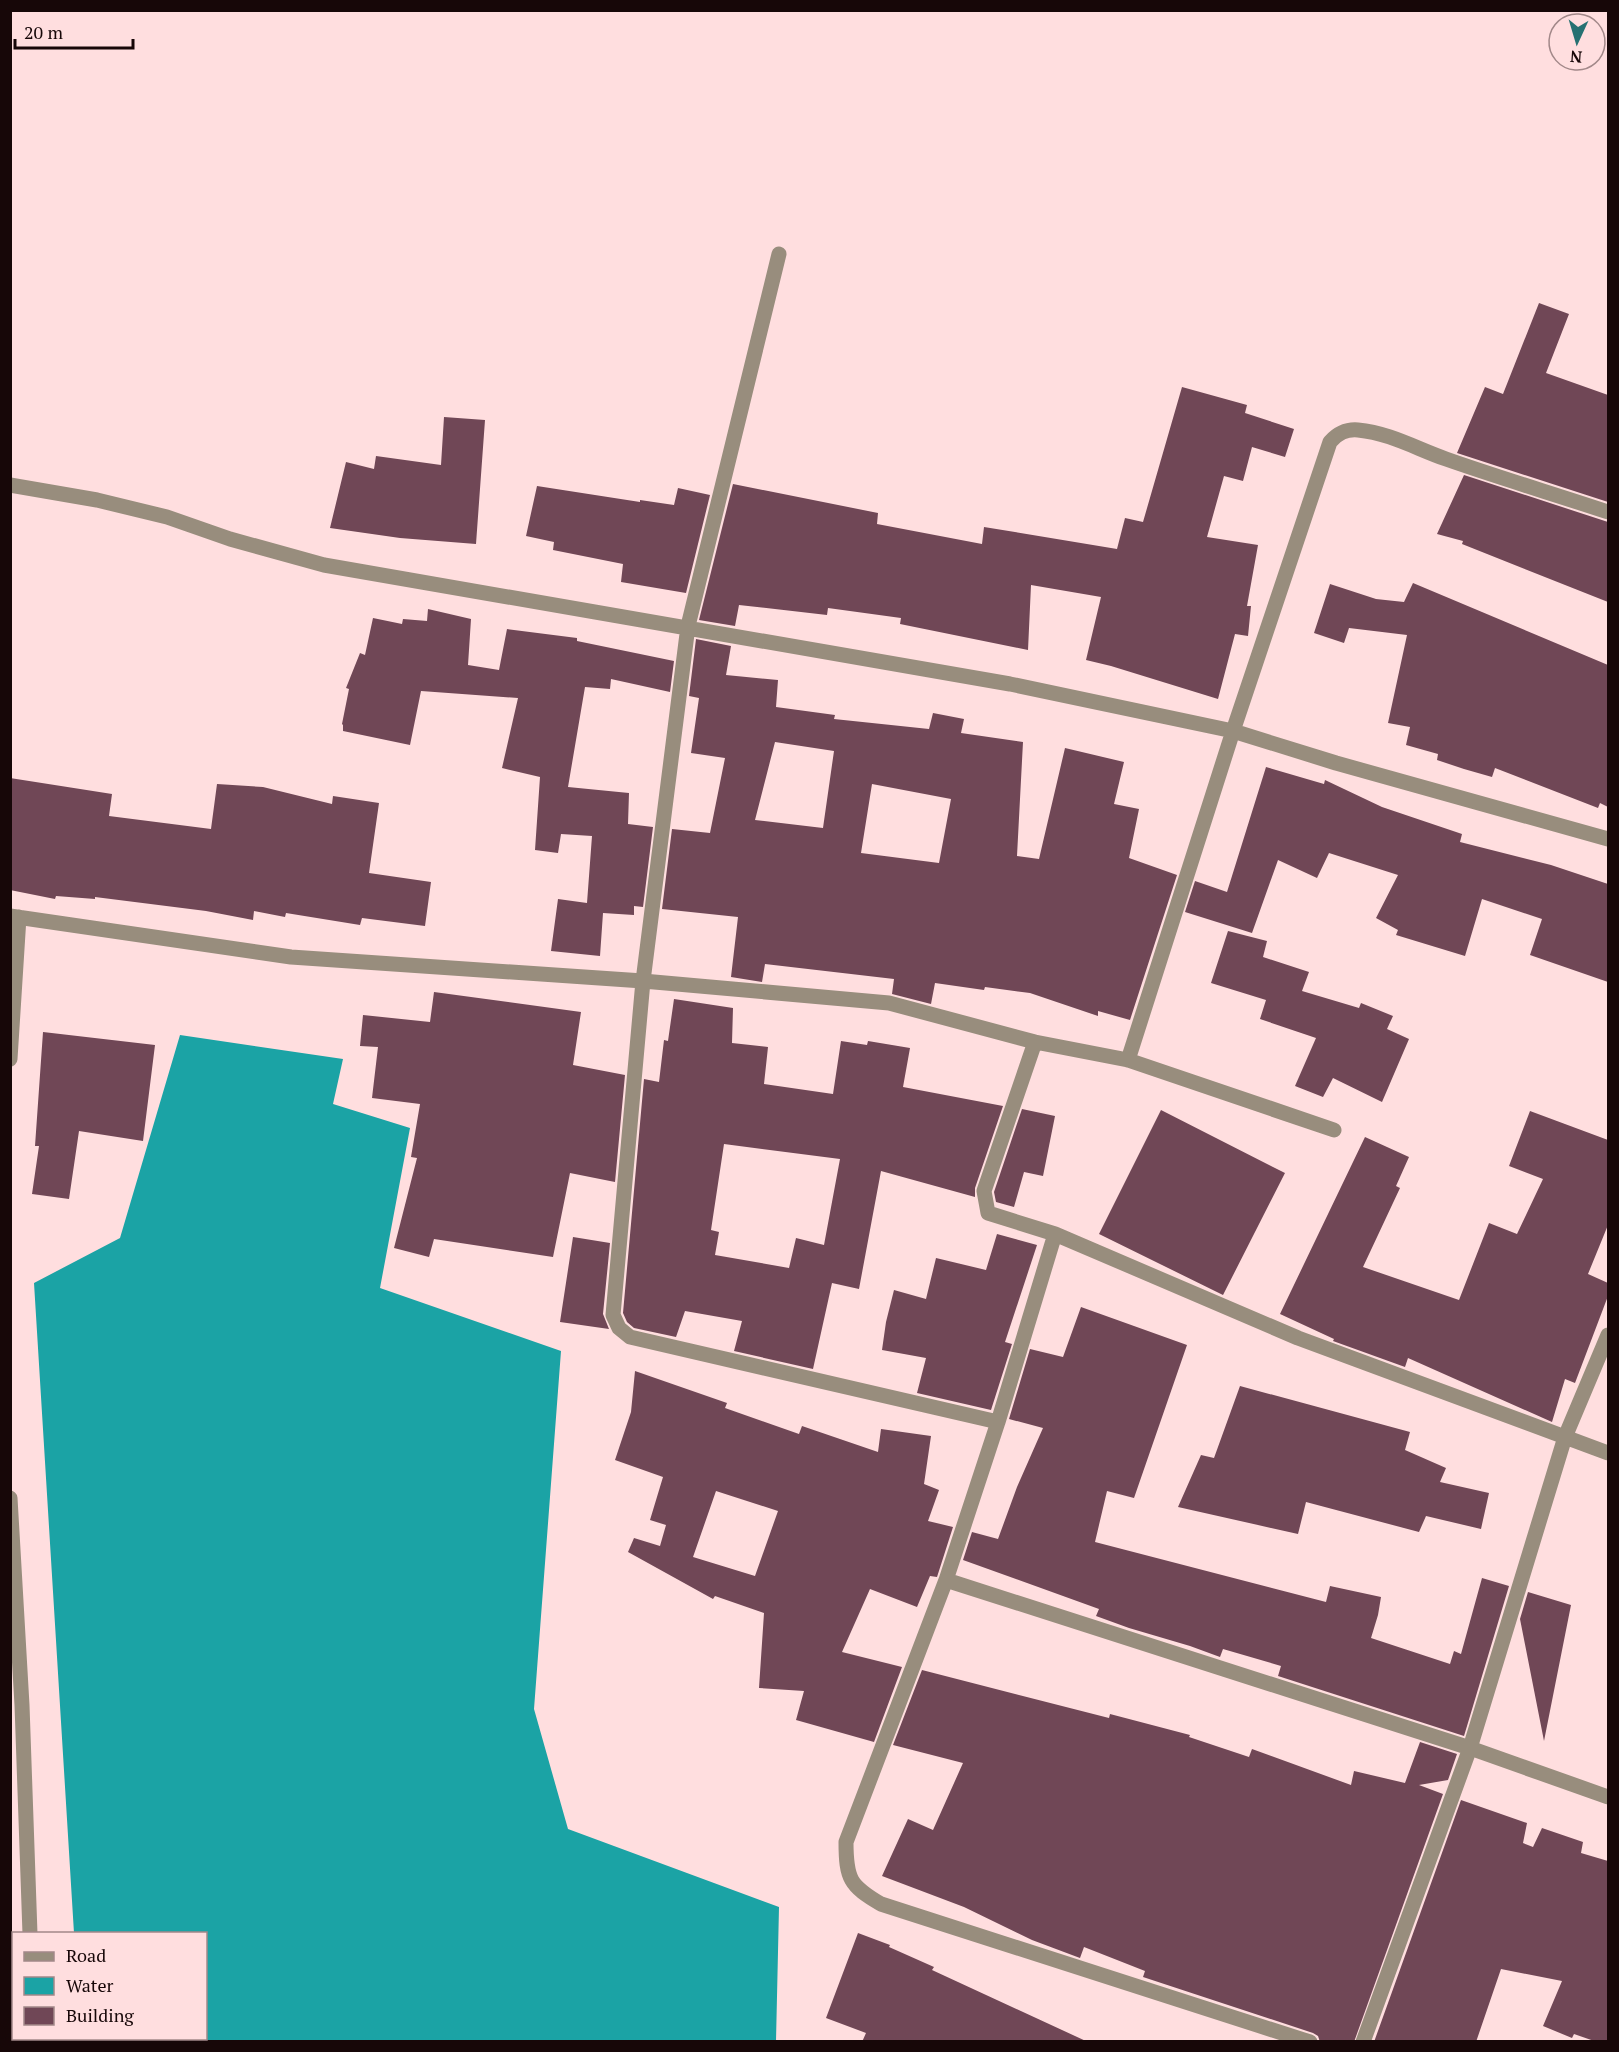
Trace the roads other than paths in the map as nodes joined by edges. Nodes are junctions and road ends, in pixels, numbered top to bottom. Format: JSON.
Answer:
{"nodes":[{"id":1,"x":779,"y":254,"type":"dead end"},
{"id":2,"x":10,"y":485,"type":"edge"},
{"id":3,"x":1608,"y":512,"type":"edge"},
{"id":4,"x":688,"y":626,"type":"junction"},
{"id":5,"x":1233,"y":731,"type":"junction"},
{"id":6,"x":1608,"y":839,"type":"edge"},
{"id":7,"x":15,"y":917,"type":"edge"},
{"id":8,"x":643,"y":981,"type":"junction"},
{"id":9,"x":1035,"y":1042,"type":"junction"},
{"id":10,"x":10,"y":1059,"type":"edge"},
{"id":11,"x":1128,"y":1060,"type":"junction"},
{"id":12,"x":1334,"y":1130,"type":"dead end"},
{"id":13,"x":1055,"y":1234,"type":"junction"},
{"id":14,"x":1608,"y":1335,"type":"edge"},
{"id":15,"x":998,"y":1422,"type":"junction"},
{"id":16,"x":1566,"y":1437,"type":"junction"},
{"id":17,"x":1608,"y":1453,"type":"edge"},
{"id":18,"x":10,"y":1498,"type":"edge"},
{"id":19,"x":946,"y":1580,"type":"junction"},
{"id":20,"x":1470,"y":1748,"type":"junction"},
{"id":21,"x":1608,"y":1797,"type":"edge"},
{"id":22,"x":30,"y":1932,"type":"edge"},
{"id":23,"x":1310,"y":2042,"type":"edge"},
{"id":24,"x":1363,"y":2042,"type":"edge"}],
"edges":[{"from":1,"to":4,"type":"street"},
{"from":2,"to":4,"type":"street"},
{"from":3,"to":5,"type":"street"},
{"from":4,"to":5,"type":"street"},
{"from":4,"to":8,"type":"street"},
{"from":5,"to":6,"type":"street"},
{"from":5,"to":11,"type":"street"},
{"from":7,"to":8,"type":"street"},
{"from":7,"to":10,"type":"street"},
{"from":8,"to":9,"type":"street"},
{"from":8,"to":15,"type":"street"},
{"from":9,"to":11,"type":"street"},
{"from":9,"to":13,"type":"street"},
{"from":11,"to":12,"type":"street"},
{"from":13,"to":15,"type":"street"},
{"from":13,"to":16,"type":"street"},
{"from":14,"to":16,"type":"street"},
{"from":15,"to":19,"type":"street"},
{"from":16,"to":17,"type":"street"},
{"from":16,"to":20,"type":"street"},
{"from":18,"to":22,"type":"street"},
{"from":19,"to":20,"type":"street"},
{"from":19,"to":23,"type":"street"},
{"from":20,"to":21,"type":"street"},
{"from":20,"to":24,"type":"street"}]}
